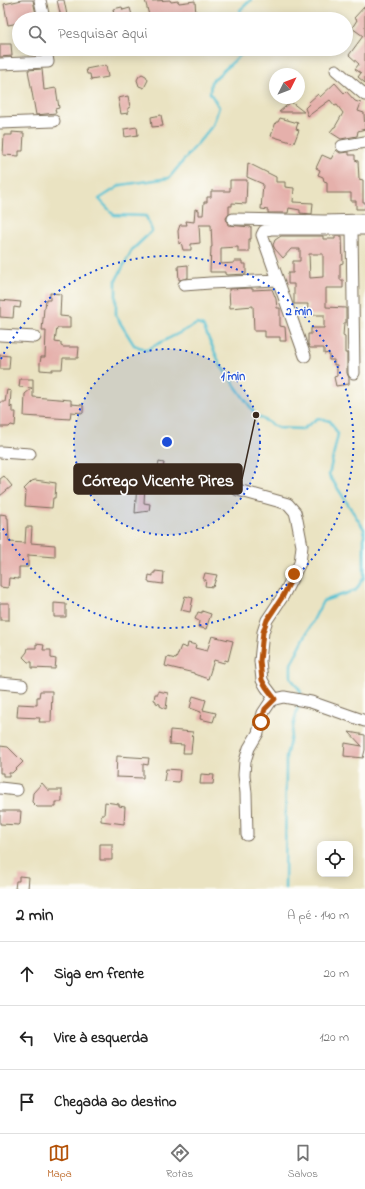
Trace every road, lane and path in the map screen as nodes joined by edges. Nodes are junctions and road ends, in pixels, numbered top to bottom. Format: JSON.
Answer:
{"nodes":[{"id":1,"x":40,"y":0,"type":"edge"},
{"id":2,"x":43,"y":12,"type":"edge"},
{"id":3,"x":47,"y":56,"type":"edge"},
{"id":4,"x":0,"y":64,"type":"edge"},
{"id":5,"x":336,"y":70,"type":"dead end"},
{"id":6,"x":365,"y":95,"type":"edge"},
{"id":7,"x":54,"y":121,"type":"dead end"},
{"id":8,"x":0,"y":123,"type":"edge"},
{"id":9,"x":365,"y":142,"type":"edge"},
{"id":10,"x":342,"y":146,"type":"dead end"},
{"id":11,"x":233,"y":219,"type":"dead end"},
{"id":12,"x":365,"y":220,"type":"edge"},
{"id":13,"x":352,"y":229,"type":"junction"},
{"id":14,"x":365,"y":229,"type":"edge"},
{"id":15,"x":278,"y":280,"type":"junction"},
{"id":16,"x":184,"y":286,"type":"dead end"},
{"id":17,"x":0,"y":335,"type":"edge"},
{"id":18,"x":35,"y":337,"type":"dead end"},
{"id":19,"x":304,"y":356,"type":"dead end"},
{"id":20,"x":354,"y":373,"type":"dead end"},
{"id":21,"x":0,"y":452,"type":"edge"},
{"id":22,"x":30,"y":454,"type":"dead end"},
{"id":23,"x":238,"y":490,"type":"dead end"},
{"id":24,"x":0,"y":684,"type":"edge"},
{"id":25,"x":22,"y":685,"type":"dead end"},
{"id":26,"x":279,"y":698,"type":"junction"},
{"id":27,"x":365,"y":721,"type":"edge"},
{"id":28,"x":0,"y":788,"type":"edge"},
{"id":29,"x":17,"y":790,"type":"dead end"},
{"id":30,"x":247,"y":835,"type":"dead end"}],
"edges":[{"from":1,"to":2,"type":"street"},
{"from":3,"to":4,"type":"street"},
{"from":5,"to":6,"type":"street"},
{"from":7,"to":8,"type":"street"},
{"from":9,"to":10,"type":"street"},
{"from":11,"to":12,"type":"street"},
{"from":13,"to":14,"type":"street"},
{"from":13,"to":15,"type":"street"},
{"from":13,"to":20,"type":"street"},
{"from":15,"to":16,"type":"street"},
{"from":15,"to":19,"type":"street"},
{"from":17,"to":18,"type":"street"},
{"from":21,"to":22,"type":"street"},
{"from":23,"to":26,"type":"street"},
{"from":24,"to":25,"type":"street"},
{"from":26,"to":27,"type":"street"},
{"from":26,"to":30,"type":"street"},
{"from":28,"to":29,"type":"street"}]}
